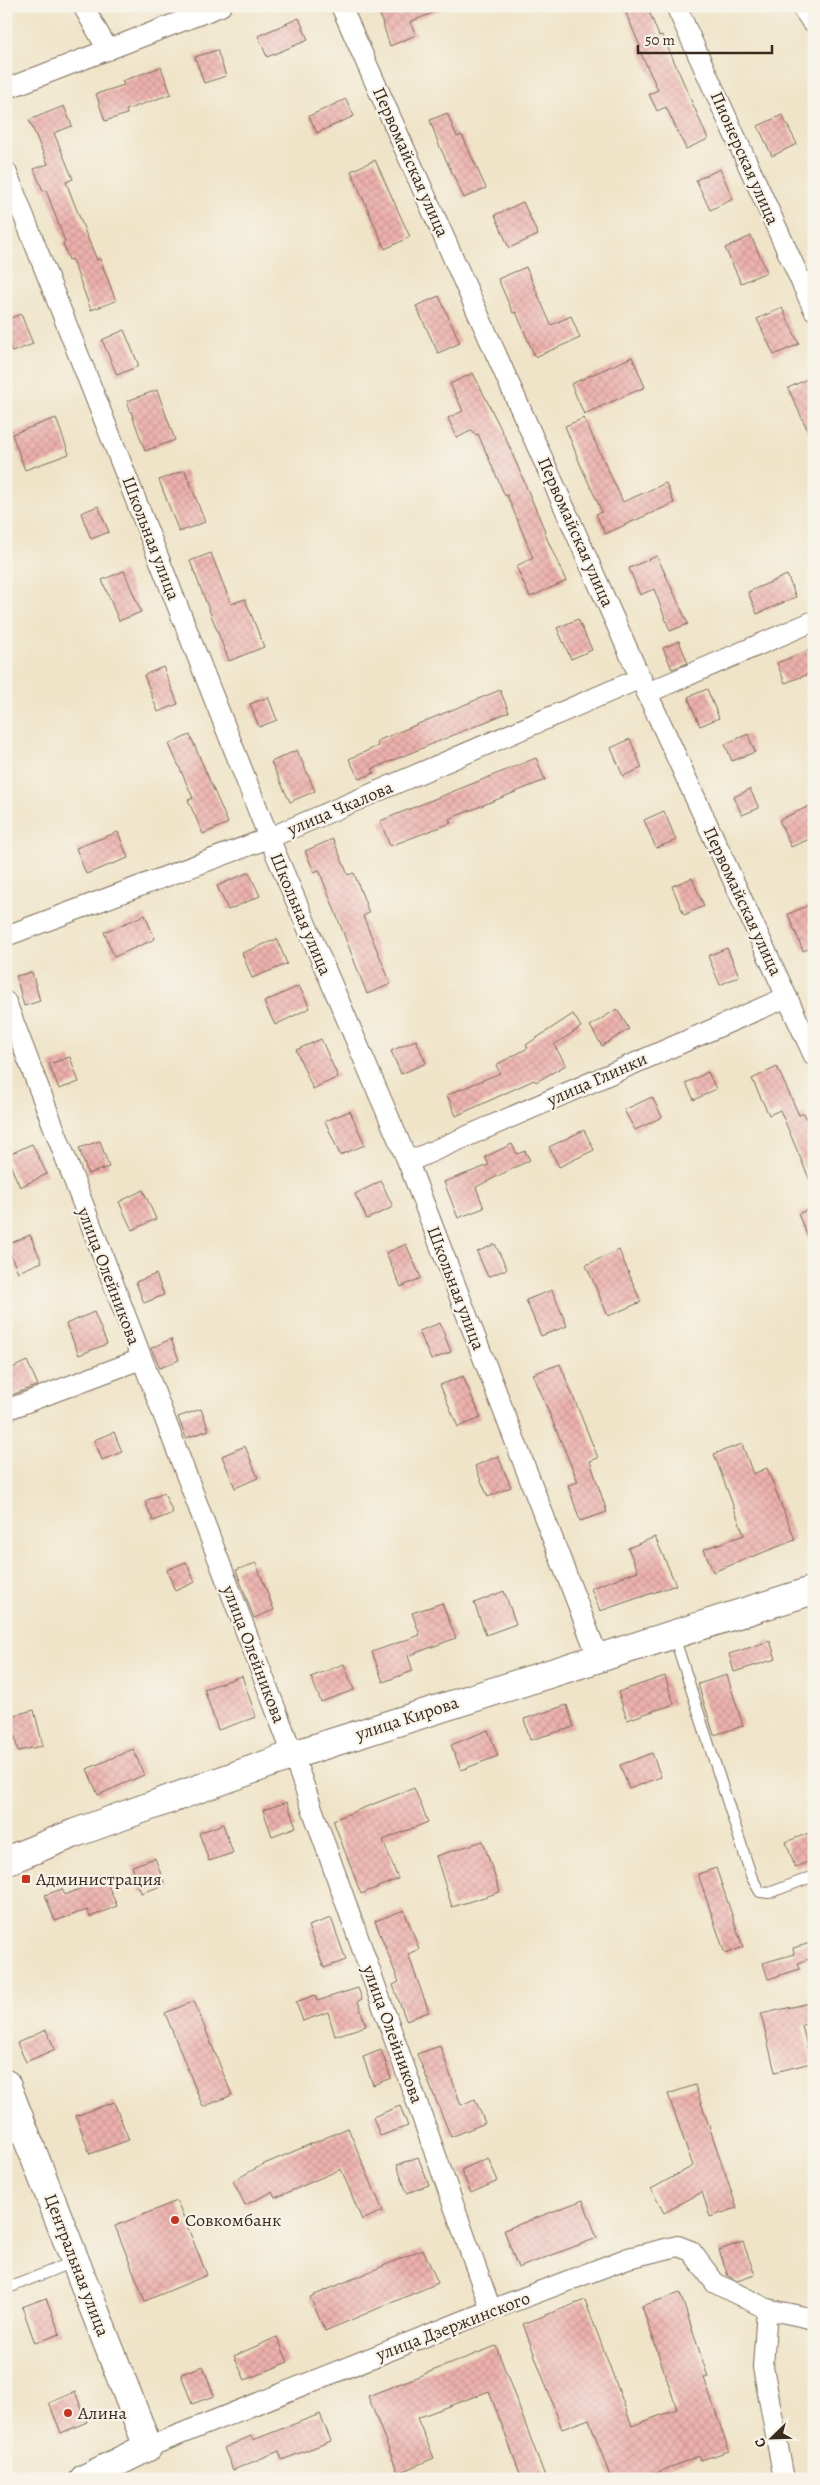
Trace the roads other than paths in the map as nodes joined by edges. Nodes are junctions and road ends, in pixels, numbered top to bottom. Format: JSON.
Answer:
{"nodes":[{"id":1,"x":83,"y":6,"type":"edge"},
{"id":2,"x":221,"y":6,"type":"edge"},
{"id":3,"x":341,"y":6,"type":"edge"},
{"id":4,"x":676,"y":6,"type":"edge"},
{"id":5,"x":806,"y":6,"type":"edge"},
{"id":6,"x":814,"y":18,"type":"edge"},
{"id":7,"x":108,"y":50,"type":"junction"},
{"id":8,"x":6,"y":89,"type":"edge"},
{"id":9,"x":6,"y":171,"type":"edge"},
{"id":10,"x":814,"y":310,"type":"edge"},
{"id":11,"x":814,"y":621,"type":"edge"},
{"id":12,"x":644,"y":686,"type":"junction"},
{"id":13,"x":269,"y":838,"type":"junction"},
{"id":14,"x":6,"y":936,"type":"edge"},
{"id":15,"x":787,"y":997,"type":"junction"},
{"id":16,"x":6,"y":1002,"type":"edge"},
{"id":17,"x":814,"y":1056,"type":"edge"},
{"id":18,"x":408,"y":1162,"type":"junction"},
{"id":19,"x":140,"y":1359,"type":"junction"},
{"id":20,"x":6,"y":1410,"type":"edge"},
{"id":21,"x":814,"y":1590,"type":"edge"},
{"id":22,"x":673,"y":1633,"type":"junction"},
{"id":23,"x":598,"y":1657,"type":"junction"},
{"id":24,"x":293,"y":1754,"type":"junction"},
{"id":25,"x":6,"y":1861,"type":"edge"},
{"id":26,"x":814,"y":1876,"type":"edge"},
{"id":27,"x":6,"y":2084,"type":"edge"},
{"id":28,"x":75,"y":2260,"type":"junction"},
{"id":29,"x":6,"y":2289,"type":"edge"},
{"id":30,"x":767,"y":2309,"type":"junction"},
{"id":31,"x":491,"y":2310,"type":"junction"},
{"id":32,"x":814,"y":2319,"type":"edge"},
{"id":33,"x":148,"y":2447,"type":"junction"},
{"id":34,"x":84,"y":2479,"type":"edge"},
{"id":35,"x":784,"y":2479,"type":"edge"}],
"edges":[{"from":1,"to":7,"type":"street"},
{"from":2,"to":7,"type":"street"},
{"from":3,"to":12,"type":"street","name":"Первомайская улица"},
{"from":4,"to":10,"type":"street","name":"Пионерская улица"},
{"from":5,"to":6,"type":"street"},
{"from":7,"to":8,"type":"street"},
{"from":9,"to":13,"type":"street","name":"Школьная улица"},
{"from":11,"to":12,"type":"street","name":"улица Чкалова"},
{"from":12,"to":13,"type":"street","name":"улица Чкалова"},
{"from":12,"to":15,"type":"street","name":"Первомайская улица"},
{"from":13,"to":14,"type":"street","name":"улица Чкалова"},
{"from":13,"to":18,"type":"street","name":"Школьная улица"},
{"from":15,"to":17,"type":"street","name":"Первомайская улица"},
{"from":15,"to":18,"type":"street","name":"улица Глинки"},
{"from":16,"to":19,"type":"street","name":"улица Олейникова"},
{"from":18,"to":23,"type":"street","name":"Школьная улица"},
{"from":19,"to":20,"type":"street"},
{"from":19,"to":24,"type":"street","name":"улица Олейникова"},
{"from":21,"to":22,"type":"street","name":"улица Кирова"},
{"from":22,"to":23,"type":"street","name":"улица Кирова"},
{"from":22,"to":26,"type":"lane"},
{"from":23,"to":24,"type":"street","name":"улица Кирова"},
{"from":24,"to":25,"type":"street","name":"улица Кирова"},
{"from":24,"to":31,"type":"street","name":"улица Олейникова"},
{"from":27,"to":28,"type":"street","name":"Центральная улица"},
{"from":28,"to":29,"type":"lane"},
{"from":28,"to":33,"type":"street","name":"Центральная улица"},
{"from":30,"to":31,"type":"street","name":"улица Дзержинского"},
{"from":30,"to":32,"type":"street","name":"улица Дзержинского"},
{"from":30,"to":35,"type":"street"},
{"from":31,"to":33,"type":"street","name":"улица Дзержинского"},
{"from":33,"to":34,"type":"street","name":"улица Дзержинского"}]}
